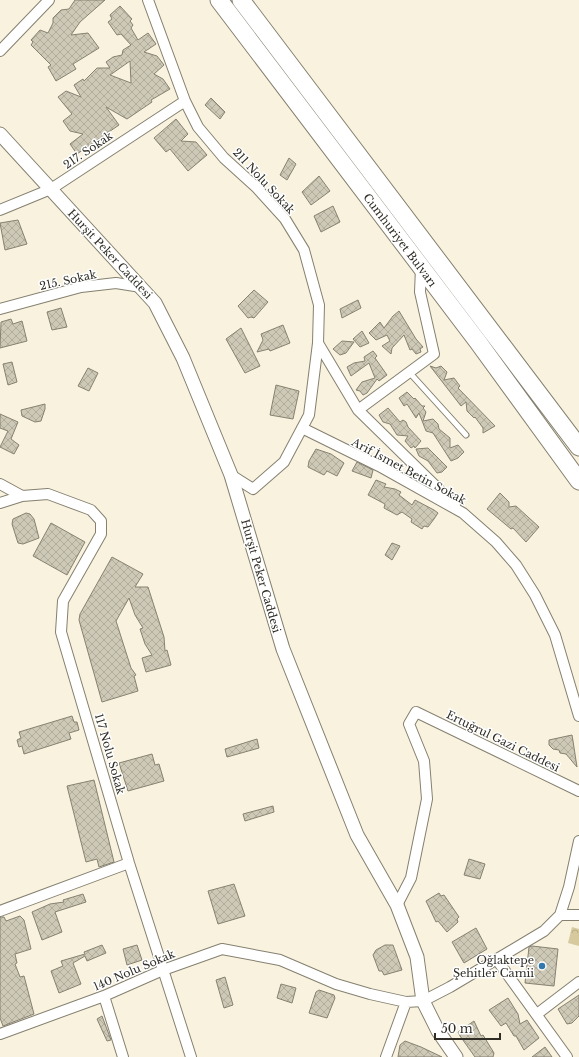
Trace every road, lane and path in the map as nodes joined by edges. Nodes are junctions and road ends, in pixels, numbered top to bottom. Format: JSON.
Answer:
{"nodes":[{"id":1,"x":49,"y":0,"type":"edge"},
{"id":2,"x":148,"y":0,"type":"edge"},
{"id":3,"x":219,"y":0,"type":"edge"},
{"id":4,"x":241,"y":0,"type":"edge"},
{"id":5,"x":0,"y":51,"type":"edge"},
{"id":6,"x":185,"y":101,"type":"junction"},
{"id":7,"x":0,"y":134,"type":"edge"},
{"id":8,"x":51,"y":189,"type":"junction"},
{"id":9,"x":0,"y":210,"type":"edge"},
{"id":10,"x":421,"y":268,"type":"junction"},
{"id":11,"x":141,"y":287,"type":"junction"},
{"id":12,"x":0,"y":309,"type":"edge"},
{"id":13,"x":318,"y":343,"type":"junction"},
{"id":14,"x":409,"y":372,"type":"junction"},
{"id":15,"x":358,"y":410,"type":"junction"},
{"id":16,"x":302,"y":428,"type":"junction"},
{"id":17,"x":466,"y":435,"type":"dead end"},
{"id":18,"x":579,"y":447,"type":"edge"},
{"id":19,"x":232,"y":475,"type":"junction"},
{"id":20,"x":579,"y":481,"type":"edge"},
{"id":21,"x":0,"y":484,"type":"edge"},
{"id":22,"x":22,"y":496,"type":"junction"},
{"id":23,"x":0,"y":503,"type":"edge"},
{"id":24,"x":463,"y":513,"type":"junction"},
{"id":25,"x":579,"y":716,"type":"edge"},
{"id":26,"x":579,"y":791,"type":"edge"},
{"id":27,"x":579,"y":841,"type":"edge"},
{"id":28,"x":129,"y":863,"type":"junction"},
{"id":29,"x":397,"y":906,"type":"junction"},
{"id":30,"x":0,"y":911,"type":"edge"},
{"id":31,"x":560,"y":915,"type":"junction"},
{"id":32,"x":579,"y":915,"type":"edge"},
{"id":33,"x":497,"y":960,"type":"junction"},
{"id":34,"x":163,"y":970,"type":"junction"},
{"id":35,"x":579,"y":982,"type":"edge"},
{"id":36,"x":104,"y":996,"type":"junction"},
{"id":37,"x":423,"y":1000,"type":"junction"},
{"id":38,"x":406,"y":1002,"type":"junction"},
{"id":39,"x":537,"y":1014,"type":"junction"},
{"id":40,"x":0,"y":1034,"type":"edge"},
{"id":41,"x":123,"y":1057,"type":"edge"},
{"id":42,"x":191,"y":1057,"type":"edge"},
{"id":43,"x":386,"y":1057,"type":"edge"},
{"id":44,"x":456,"y":1057,"type":"edge"},
{"id":45,"x":568,"y":1057,"type":"edge"}],
"edges":[{"from":1,"to":5,"type":"street"},
{"from":2,"to":6,"type":"street","name":"211 Nolu Sokak"},
{"from":3,"to":10,"type":"main road","name":"Cumhuriyet Bulvarı"},
{"from":4,"to":18,"type":"main road","name":"Cumhuriyet Bulvarı"},
{"from":6,"to":8,"type":"street","name":"217. Sokak"},
{"from":6,"to":13,"type":"street","name":"211 Nolu Sokak"},
{"from":7,"to":8,"type":"street","name":"Hurşit Peker Caddesi"},
{"from":8,"to":9,"type":"street","name":"217. Sokak"},
{"from":8,"to":11,"type":"street","name":"Hurşit Peker Caddesi"},
{"from":10,"to":14,"type":"street"},
{"from":10,"to":20,"type":"main road","name":"Cumhuriyet Bulvarı"},
{"from":11,"to":12,"type":"street","name":"215. Sokak"},
{"from":11,"to":19,"type":"street","name":"Hurşit Peker Caddesi"},
{"from":13,"to":15,"type":"street"},
{"from":13,"to":16,"type":"street","name":"211 Nolu Sokak"},
{"from":14,"to":15,"type":"street"},
{"from":14,"to":17,"type":"lane"},
{"from":15,"to":24,"type":"street"},
{"from":16,"to":19,"type":"street","name":"211 Nolu Sokak"},
{"from":16,"to":24,"type":"street","name":"Arif İsmet Betin Sokak"},
{"from":19,"to":29,"type":"street","name":"Hurşit Peker Caddesi"},
{"from":21,"to":22,"type":"street"},
{"from":22,"to":23,"type":"street"},
{"from":22,"to":28,"type":"street","name":"117 Nolu Sokak"},
{"from":24,"to":25,"type":"street","name":"Arif İsmet Betin Sokak"},
{"from":26,"to":29,"type":"street","name":"Ertuğrul Gazi Caddesi"},
{"from":27,"to":31,"type":"street"},
{"from":28,"to":30,"type":"street"},
{"from":28,"to":34,"type":"street","name":"117 Nolu Sokak"},
{"from":29,"to":37,"type":"street","name":"Hurşit Peker Caddesi"},
{"from":31,"to":32,"type":"street"},
{"from":31,"to":33,"type":"street","name":"140 Nolu Sokak"},
{"from":33,"to":37,"type":"street","name":"140 Nolu Sokak"},
{"from":33,"to":39,"type":"street"},
{"from":34,"to":36,"type":"street","name":"140 Nolu Sokak"},
{"from":34,"to":38,"type":"street","name":"140 Nolu Sokak"},
{"from":34,"to":42,"type":"street","name":"117 Nolu Sokak"},
{"from":35,"to":39,"type":"street"},
{"from":36,"to":40,"type":"street","name":"140 Nolu Sokak"},
{"from":36,"to":41,"type":"street"},
{"from":37,"to":38,"type":"street","name":"140 Nolu Sokak"},
{"from":37,"to":44,"type":"street","name":"Hurşit Peker Caddesi"},
{"from":38,"to":43,"type":"street"},
{"from":39,"to":45,"type":"street"}]}
